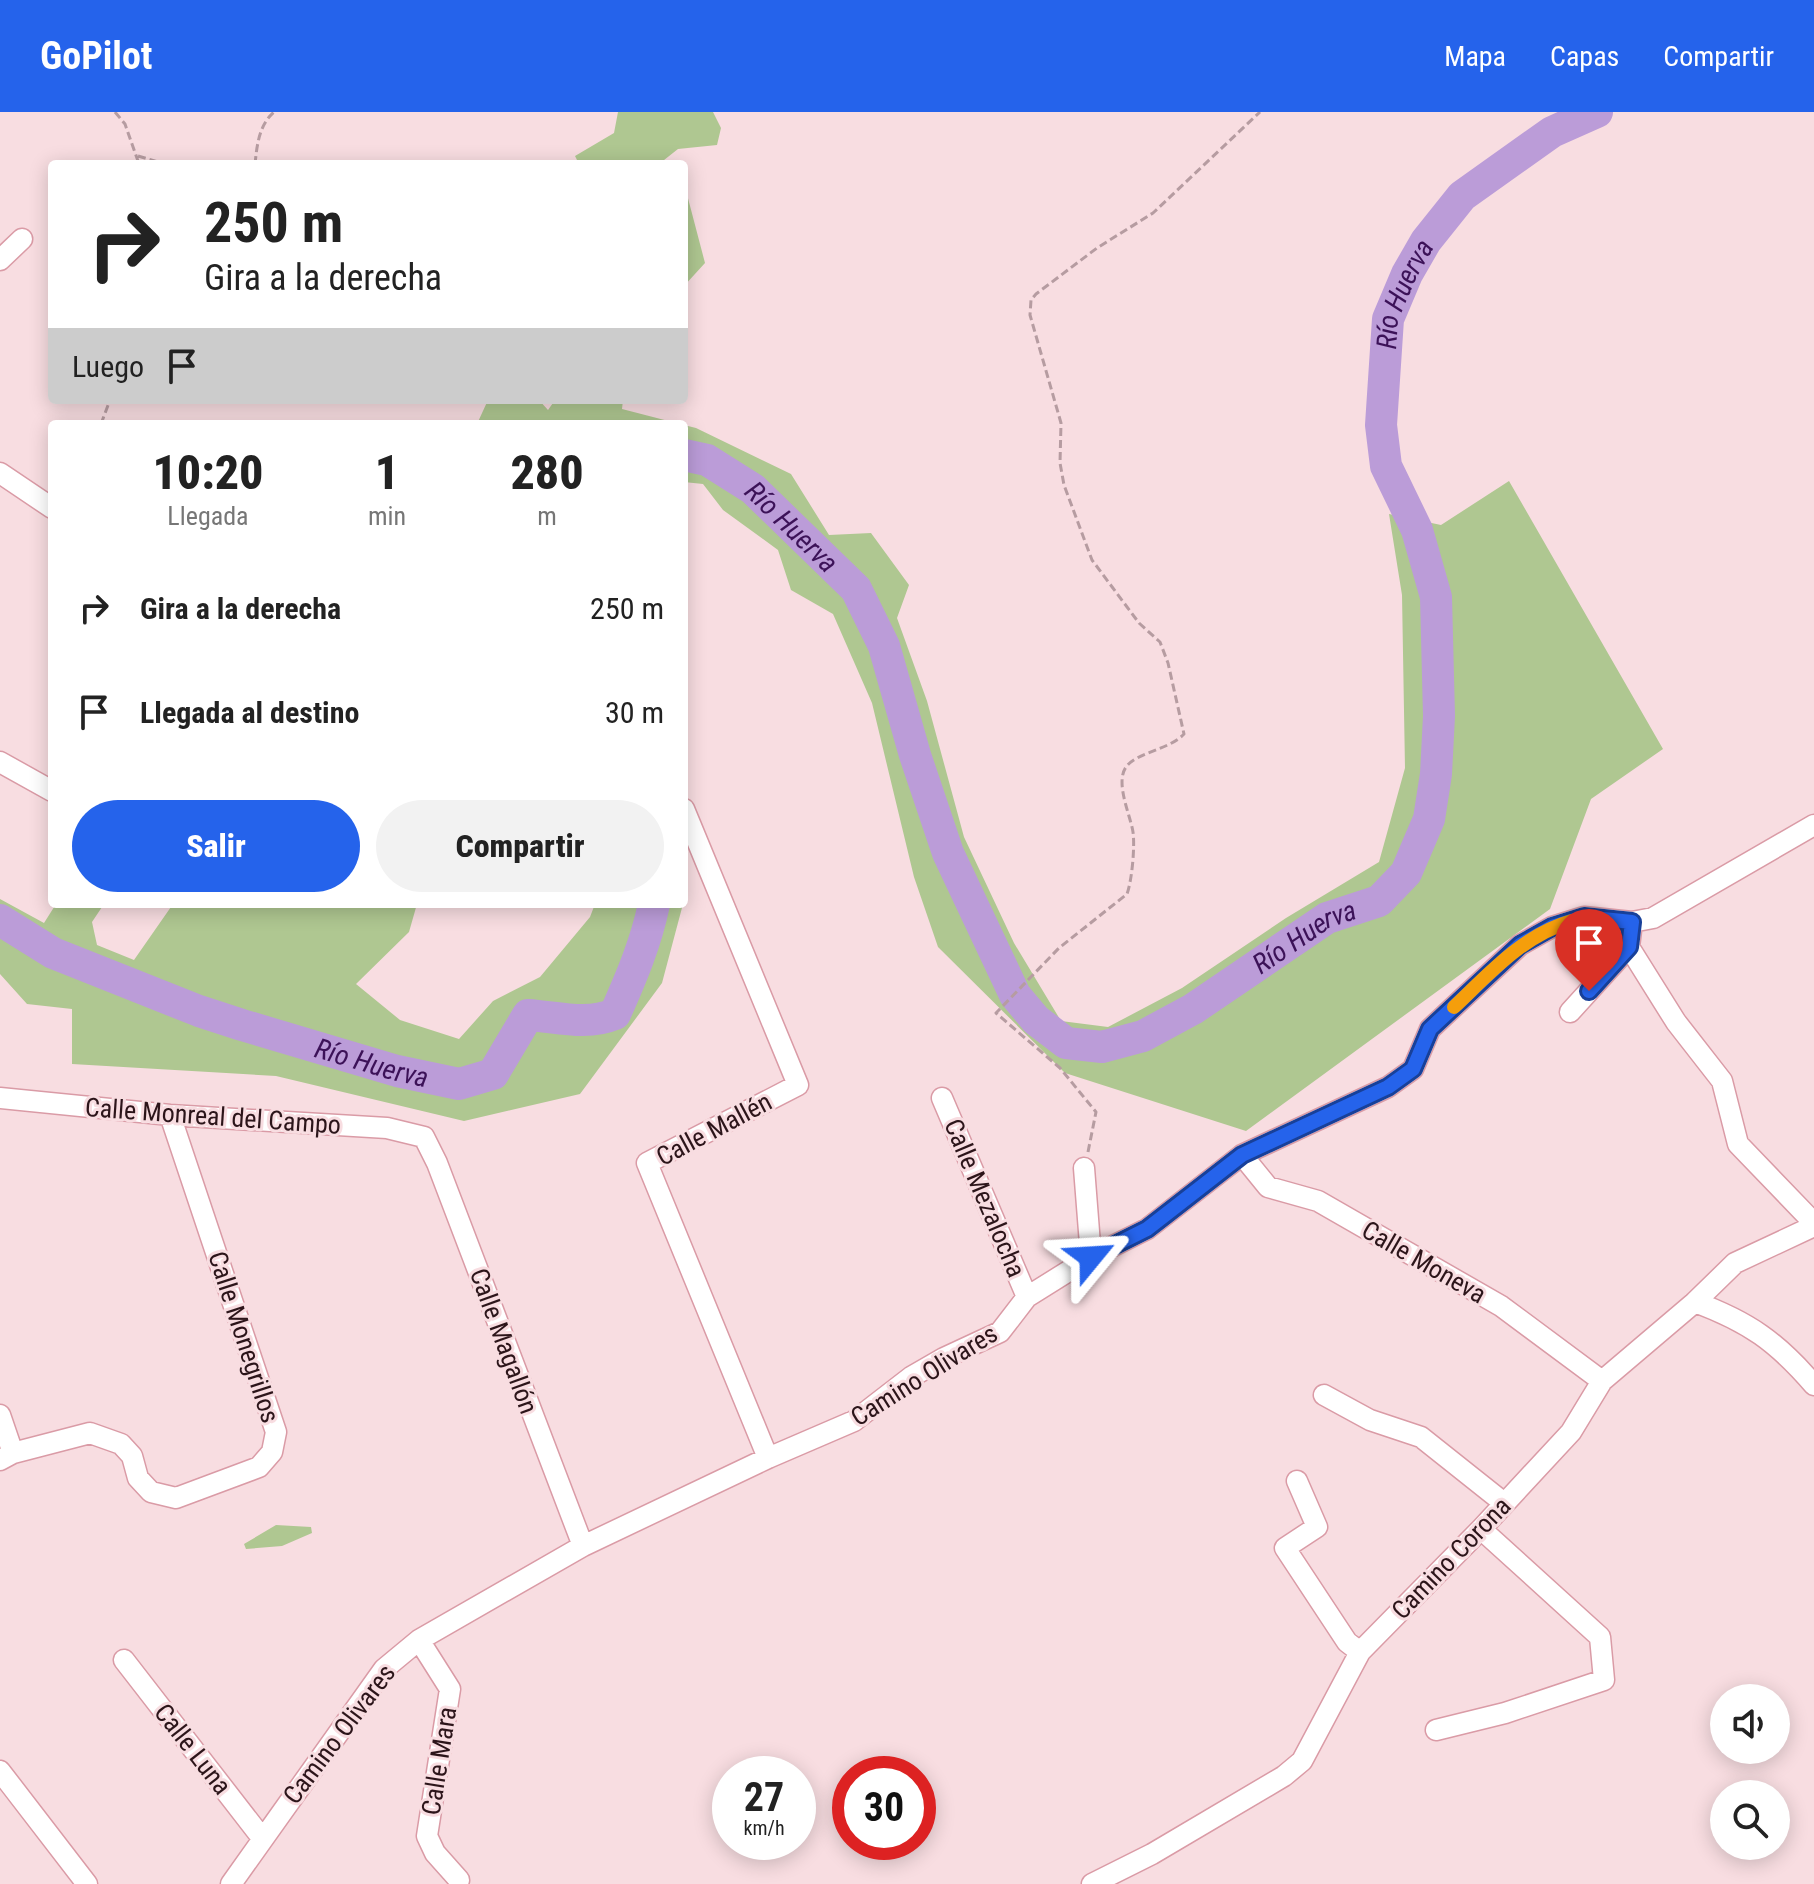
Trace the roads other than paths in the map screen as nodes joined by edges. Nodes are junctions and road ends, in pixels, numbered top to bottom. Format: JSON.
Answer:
{"nodes":[{"id":1,"x":22,"y":239,"type":"dead end"},
{"id":2,"x":0,"y":260,"type":"edge"},
{"id":3,"x":0,"y":473,"type":"edge"},
{"id":4,"x":48,"y":505,"type":"edge"},
{"id":5,"x":0,"y":762,"type":"edge"},
{"id":6,"x":48,"y":789,"type":"edge"},
{"id":7,"x":688,"y":819,"type":"edge"},
{"id":8,"x":1814,"y":825,"type":"edge"},
{"id":9,"x":1632,"y":922,"type":"junction"},
{"id":10,"x":1629,"y":947,"type":"junction"},
{"id":11,"x":1570,"y":1012,"type":"dead end"},
{"id":12,"x":0,"y":1098,"type":"edge"},
{"id":13,"x":942,"y":1098,"type":"dead end"},
{"id":14,"x":170,"y":1115,"type":"junction"},
{"id":15,"x":424,"y":1137,"type":"joint"},
{"id":16,"x":1242,"y":1155,"type":"junction"},
{"id":17,"x":1084,"y":1168,"type":"road end"},
{"id":18,"x":1814,"y":1225,"type":"edge"},
{"id":19,"x":1091,"y":1257,"type":"junction"},
{"id":20,"x":1027,"y":1297,"type":"junction"},
{"id":21,"x":1695,"y":1302,"type":"junction"},
{"id":22,"x":1602,"y":1381,"type":"junction"},
{"id":23,"x":1814,"y":1385,"type":"edge"},
{"id":24,"x":1324,"y":1395,"type":"dead end"},
{"id":25,"x":0,"y":1415,"type":"edge"},
{"id":26,"x":7,"y":1457,"type":"edge"},
{"id":27,"x":768,"y":1458,"type":"junction"},
{"id":28,"x":1297,"y":1481,"type":"dead end"},
{"id":29,"x":1504,"y":1503,"type":"junction"},
{"id":30,"x":1481,"y":1529,"type":"junction"},
{"id":31,"x":583,"y":1546,"type":"junction"},
{"id":32,"x":419,"y":1640,"type":"junction"},
{"id":33,"x":1360,"y":1652,"type":"junction"},
{"id":34,"x":124,"y":1660,"type":"dead end"},
{"id":35,"x":1436,"y":1730,"type":"dead end"},
{"id":36,"x":0,"y":1771,"type":"edge"},
{"id":37,"x":262,"y":1838,"type":"junction"},
{"id":38,"x":459,"y":1880,"type":"dead end"},
{"id":39,"x":87,"y":1884,"type":"edge"},
{"id":40,"x":231,"y":1884,"type":"edge"},
{"id":41,"x":1092,"y":1884,"type":"edge"}],
"edges":[{"from":1,"to":2,"type":"street"},
{"from":3,"to":4,"type":"street"},
{"from":5,"to":6,"type":"street"},
{"from":7,"to":27,"type":"street","name":"Calle Mallén"},
{"from":8,"to":9,"type":"street","name":"Camino Olivares"},
{"from":9,"to":10,"type":"street"},
{"from":9,"to":16,"type":"street","name":"Camino Olivares"},
{"from":10,"to":11,"type":"street"},
{"from":10,"to":18,"type":"street"},
{"from":12,"to":14,"type":"street","name":"Calle Monreal del Campo"},
{"from":13,"to":20,"type":"street","name":"Calle Mezalocha"},
{"from":14,"to":15,"type":"street","name":"Calle Monreal del Campo"},
{"from":14,"to":26,"type":"street","name":"Calle Monegrillos"},
{"from":15,"to":31,"type":"street","name":"Calle Magallón"},
{"from":16,"to":19,"type":"street","name":"Camino Olivares"},
{"from":16,"to":22,"type":"street","name":"Calle Moneva"},
{"from":17,"to":19,"type":"street"},
{"from":18,"to":21,"type":"street","name":"Camino Corona"},
{"from":19,"to":20,"type":"street","name":"Camino Olivares"},
{"from":20,"to":27,"type":"street","name":"Camino Olivares"},
{"from":21,"to":22,"type":"street","name":"Camino Corona"},
{"from":21,"to":23,"type":"street"},
{"from":22,"to":29,"type":"street","name":"Camino Corona"},
{"from":24,"to":29,"type":"street"},
{"from":25,"to":26,"type":"street"},
{"from":27,"to":31,"type":"street","name":"Camino Olivares"},
{"from":28,"to":33,"type":"street"},
{"from":29,"to":30,"type":"street","name":"Camino Corona"},
{"from":30,"to":33,"type":"street","name":"Camino Corona"},
{"from":30,"to":35,"type":"street"},
{"from":31,"to":32,"type":"street","name":"Camino Olivares"},
{"from":32,"to":37,"type":"street","name":"Camino Olivares"},
{"from":32,"to":38,"type":"street","name":"Calle Mara"},
{"from":33,"to":41,"type":"street","name":"Camino Corona"},
{"from":34,"to":37,"type":"street","name":"Calle Luna"},
{"from":36,"to":39,"type":"street"},
{"from":37,"to":40,"type":"street","name":"Camino Olivares"}]}
